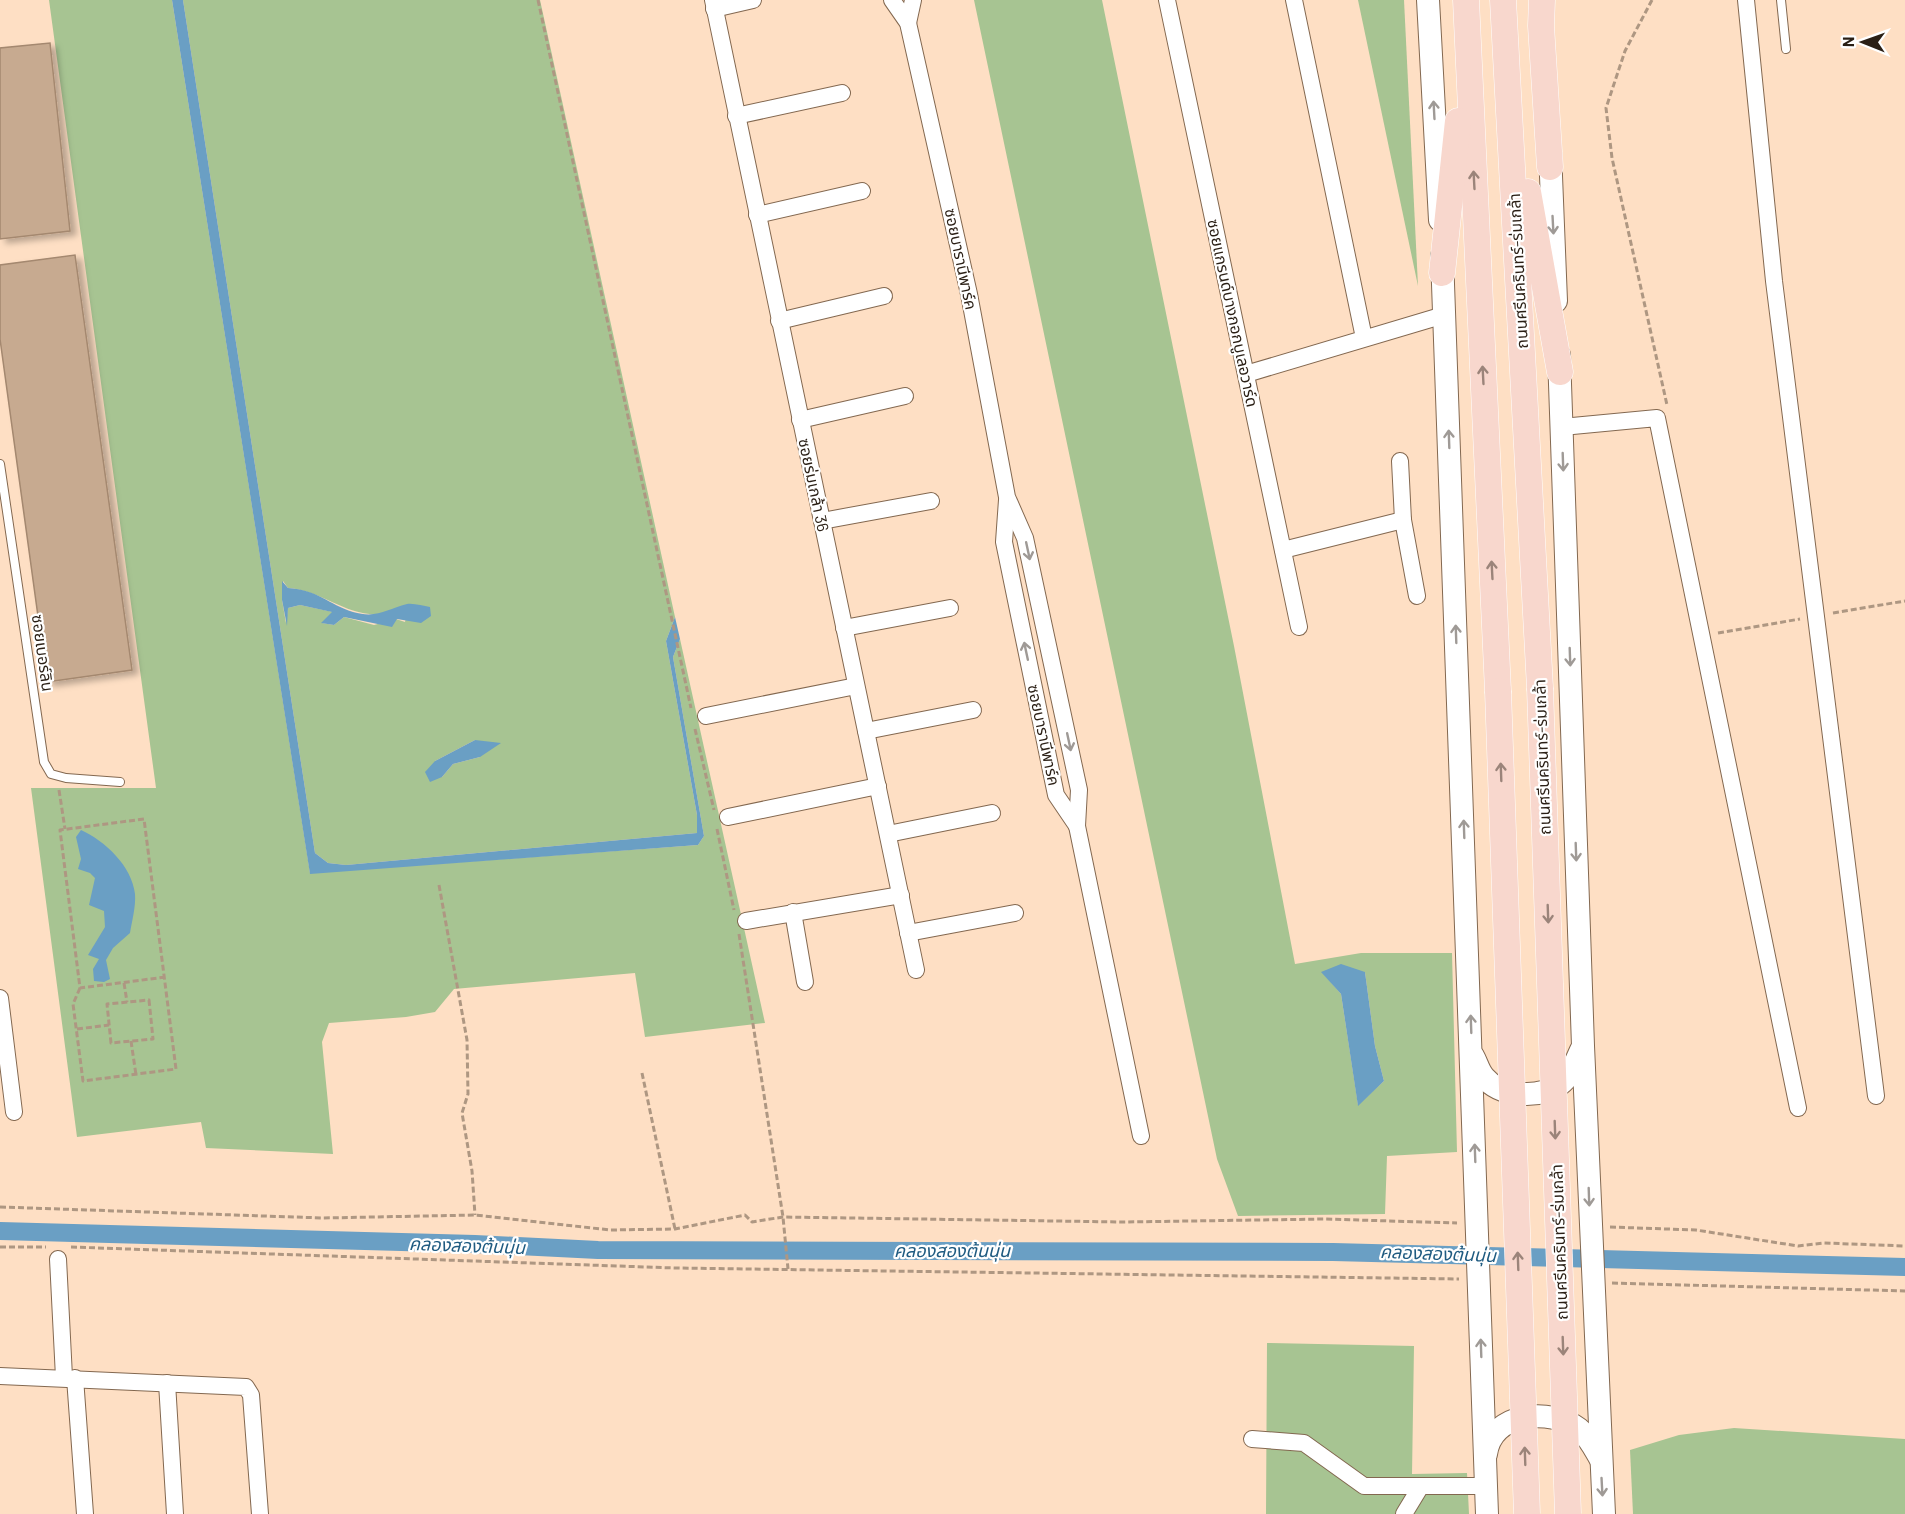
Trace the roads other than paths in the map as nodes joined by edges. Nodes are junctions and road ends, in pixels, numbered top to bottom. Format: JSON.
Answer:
{"nodes":[{"id":1,"x":753,"y":0,"type":"edge"},
{"id":2,"x":892,"y":0,"type":"edge"},
{"id":3,"x":914,"y":0,"type":"edge"},
{"id":4,"x":1167,"y":0,"type":"edge"},
{"id":5,"x":1294,"y":0,"type":"edge"},
{"id":6,"x":1428,"y":0,"type":"edge"},
{"id":7,"x":1503,"y":0,"type":"edge"},
{"id":8,"x":1541,"y":0,"type":"edge"},
{"id":9,"x":1556,"y":0,"type":"edge"},
{"id":10,"x":1746,"y":0,"type":"edge"},
{"id":11,"x":1781,"y":0,"type":"edge"},
{"id":12,"x":714,"y":4,"type":"edge"},
{"id":13,"x":1467,"y":10,"type":"edge"},
{"id":14,"x":908,"y":23,"type":"junction"},
{"id":15,"x":1786,"y":49,"type":"dead end"},
{"id":16,"x":1508,"y":82,"type":"junction"},
{"id":17,"x":842,"y":93,"type":"dead end"},
{"id":18,"x":736,"y":116,"type":"junction"},
{"id":19,"x":1550,"y":167,"type":"junction"},
{"id":20,"x":862,"y":190,"type":"dead end"},
{"id":21,"x":757,"y":215,"type":"junction"},
{"id":22,"x":1442,"y":273,"type":"junction"},
{"id":23,"x":884,"y":296,"type":"dead end"},
{"id":24,"x":1444,"y":315,"type":"junction"},
{"id":25,"x":779,"y":321,"type":"junction"},
{"id":26,"x":1364,"y":338,"type":"junction"},
{"id":27,"x":1560,"y":372,"type":"junction"},
{"id":28,"x":1246,"y":374,"type":"junction"},
{"id":29,"x":905,"y":396,"type":"dead end"},
{"id":30,"x":800,"y":420,"type":"junction"},
{"id":31,"x":1562,"y":427,"type":"junction"},
{"id":32,"x":1400,"y":461,"type":"dead end"},
{"id":33,"x":0,"y":464,"type":"edge"},
{"id":34,"x":1007,"y":497,"type":"junction"},
{"id":35,"x":931,"y":501,"type":"dead end"},
{"id":36,"x":1402,"y":520,"type":"junction"},
{"id":37,"x":822,"y":521,"type":"junction"},
{"id":38,"x":1283,"y":550,"type":"junction"},
{"id":39,"x":1417,"y":596,"type":"dead end"},
{"id":40,"x":951,"y":608,"type":"dead end"},
{"id":41,"x":1299,"y":627,"type":"dead end"},
{"id":42,"x":844,"y":628,"type":"junction"},
{"id":43,"x":856,"y":686,"type":"junction"},
{"id":44,"x":973,"y":710,"type":"dead end"},
{"id":45,"x":698,"y":721,"type":"road end"},
{"id":46,"x":866,"y":731,"type":"junction"},
{"id":47,"x":120,"y":782,"type":"dead end"},
{"id":48,"x":878,"y":786,"type":"junction"},
{"id":49,"x":992,"y":813,"type":"dead end"},
{"id":50,"x":728,"y":817,"type":"dead end"},
{"id":51,"x":1077,"y":826,"type":"junction"},
{"id":52,"x":888,"y":834,"type":"junction"},
{"id":53,"x":901,"y":895,"type":"junction"},
{"id":54,"x":793,"y":912,"type":"junction"},
{"id":55,"x":1016,"y":913,"type":"dead end"},
{"id":56,"x":739,"y":921,"type":"road end"},
{"id":57,"x":908,"y":933,"type":"junction"},
{"id":58,"x":916,"y":970,"type":"dead end"},
{"id":59,"x":805,"y":982,"type":"dead end"},
{"id":60,"x":0,"y":998,"type":"edge"},
{"id":61,"x":1583,"y":1046,"type":"junction"},
{"id":62,"x":1472,"y":1054,"type":"junction"},
{"id":63,"x":6,"y":1085,"type":"edge"},
{"id":64,"x":1876,"y":1096,"type":"dead end"},
{"id":65,"x":1798,"y":1108,"type":"dead end"},
{"id":66,"x":14,"y":1112,"type":"dead end"},
{"id":67,"x":1142,"y":1136,"type":"dead end"},
{"id":68,"x":61,"y":1251,"type":"road end"},
{"id":69,"x":0,"y":1376,"type":"edge"},
{"id":70,"x":70,"y":1378,"type":"junction"},
{"id":71,"x":167,"y":1383,"type":"junction"},
{"id":72,"x":1252,"y":1439,"type":"dead end"},
{"id":73,"x":1601,"y":1460,"type":"junction"},
{"id":74,"x":1484,"y":1461,"type":"junction"},
{"id":75,"x":1421,"y":1486,"type":"junction"},
{"id":76,"x":1486,"y":1486,"type":"junction"},
{"id":77,"x":85,"y":1514,"type":"edge"},
{"id":78,"x":175,"y":1514,"type":"edge"},
{"id":79,"x":260,"y":1514,"type":"edge"},
{"id":80,"x":1404,"y":1514,"type":"edge"},
{"id":81,"x":1487,"y":1514,"type":"edge"},
{"id":82,"x":1527,"y":1514,"type":"edge"},
{"id":83,"x":1568,"y":1514,"type":"edge"},
{"id":84,"x":1604,"y":1514,"type":"edge"}],
"edges":[{"from":1,"to":12,"type":"street"},
{"from":2,"to":14,"type":"street","name":"ซอยบารานีพาร์ค"},
{"from":3,"to":14,"type":"street","name":"ซอยบารานีพาร์ค"},
{"from":4,"to":28,"type":"street","name":"ซอยแกรนด์บางกอกบูเลอวาร์ด"},
{"from":5,"to":26,"type":"street"},
{"from":22,"to":6,"type":"main road","one_way":true},
{"from":7,"to":16,"type":"main road","name":"ถนนศรีนครินทร์-ร่มเกล้า"},
{"from":8,"to":19,"type":"main road"},
{"from":9,"to":19,"type":"main road","name":"ถนนศรีนครินทร์-ร่มเกล้า"},
{"from":10,"to":64,"type":"street"},
{"from":11,"to":15,"type":"lane"},
{"from":12,"to":18,"type":"street","name":"ซอยร่มเกล้า 36"},
{"from":13,"to":22,"type":"main road"},
{"from":82,"to":13,"type":"main road","one_way":true,"bridge":true},
{"from":14,"to":34,"type":"street","name":"ซอยบารานีพาร์ค"},
{"from":16,"to":27,"type":"main road"},
{"from":16,"to":83,"type":"main road","name":"ถนนศรีนครินทร์-ร่มเกล้า","one_way":true,"bridge":true},
{"from":17,"to":18,"type":"street"},
{"from":18,"to":21,"type":"street","name":"ซอยร่มเกล้า 36"},
{"from":19,"to":27,"type":"main road","name":"ถนนศรีนครินทร์-ร่มเกล้า","one_way":true},
{"from":20,"to":21,"type":"street"},
{"from":21,"to":25,"type":"street","name":"ซอยร่มเกล้า 36"},
{"from":22,"to":24,"type":"main road"},
{"from":23,"to":25,"type":"street"},
{"from":24,"to":26,"type":"street"},
{"from":62,"to":24,"type":"main road","one_way":true},
{"from":25,"to":30,"type":"street","name":"ซอยร่มเกล้า 36"},
{"from":26,"to":28,"type":"street"},
{"from":27,"to":31,"type":"main road","name":"ถนนศรีนครินทร์-ร่มเกล้า"},
{"from":28,"to":38,"type":"street","name":"ซอยแกรนด์บางกอกบูเลอวาร์ด"},
{"from":29,"to":30,"type":"street"},
{"from":30,"to":37,"type":"street","name":"ซอยร่มเกล้า 36"},
{"from":31,"to":61,"type":"main road","name":"ถนนศรีนครินทร์-ร่มเกล้า","one_way":true},
{"from":31,"to":65,"type":"street"},
{"from":32,"to":36,"type":"street"},
{"from":33,"to":47,"type":"lane","name":"ซอยเบอร์ลิน"},
{"from":34,"to":51,"type":"street","name":"ซอยบารานีพาร์ค","one_way":true},
{"from":51,"to":34,"type":"street","name":"ซอยบารานีพาร์ค","one_way":true},
{"from":35,"to":37,"type":"street"},
{"from":36,"to":38,"type":"street"},
{"from":36,"to":39,"type":"street"},
{"from":37,"to":42,"type":"street","name":"ซอยร่มเกล้า 36"},
{"from":38,"to":41,"type":"street","name":"ซอยแกรนด์บางกอกบูเลอวาร์ด"},
{"from":40,"to":42,"type":"street"},
{"from":42,"to":43,"type":"street","name":"ซอยร่มเกล้า 36"},
{"from":43,"to":45,"type":"street"},
{"from":43,"to":46,"type":"street","name":"ซอยร่มเกล้า 36"},
{"from":44,"to":46,"type":"street"},
{"from":46,"to":48,"type":"street","name":"ซอยร่มเกล้า 36"},
{"from":48,"to":50,"type":"street"},
{"from":48,"to":52,"type":"street","name":"ซอยร่มเกล้า 36"},
{"from":49,"to":52,"type":"street"},
{"from":51,"to":67,"type":"street","name":"ซอยบารานีพาร์ค"},
{"from":52,"to":53,"type":"street","name":"ซอยร่มเกล้า 36"},
{"from":53,"to":54,"type":"street"},
{"from":53,"to":57,"type":"street","name":"ซอยร่มเกล้า 36"},
{"from":54,"to":56,"type":"street"},
{"from":54,"to":59,"type":"street"},
{"from":55,"to":57,"type":"street"},
{"from":57,"to":58,"type":"street","name":"ซอยร่มเกล้า 36"},
{"from":60,"to":63,"type":"street"},
{"from":61,"to":62,"type":"main road"},
{"from":61,"to":73,"type":"main road","name":"ถนนศรีนครินทร์-ร่มเกล้า","one_way":true},
{"from":74,"to":62,"type":"main road","one_way":true},
{"from":63,"to":66,"type":"street"},
{"from":68,"to":70,"type":"street"},
{"from":69,"to":70,"type":"street"},
{"from":70,"to":71,"type":"street"},
{"from":70,"to":77,"type":"street"},
{"from":71,"to":78,"type":"street"},
{"from":71,"to":79,"type":"street"},
{"from":72,"to":75,"type":"street"},
{"from":73,"to":74,"type":"main road"},
{"from":73,"to":84,"type":"main road","name":"ถนนศรีนครินทร์-ร่มเกล้า","one_way":true},
{"from":74,"to":76,"type":"main road"},
{"from":75,"to":76,"type":"street"},
{"from":75,"to":80,"type":"street"},
{"from":76,"to":81,"type":"main road"}]}
